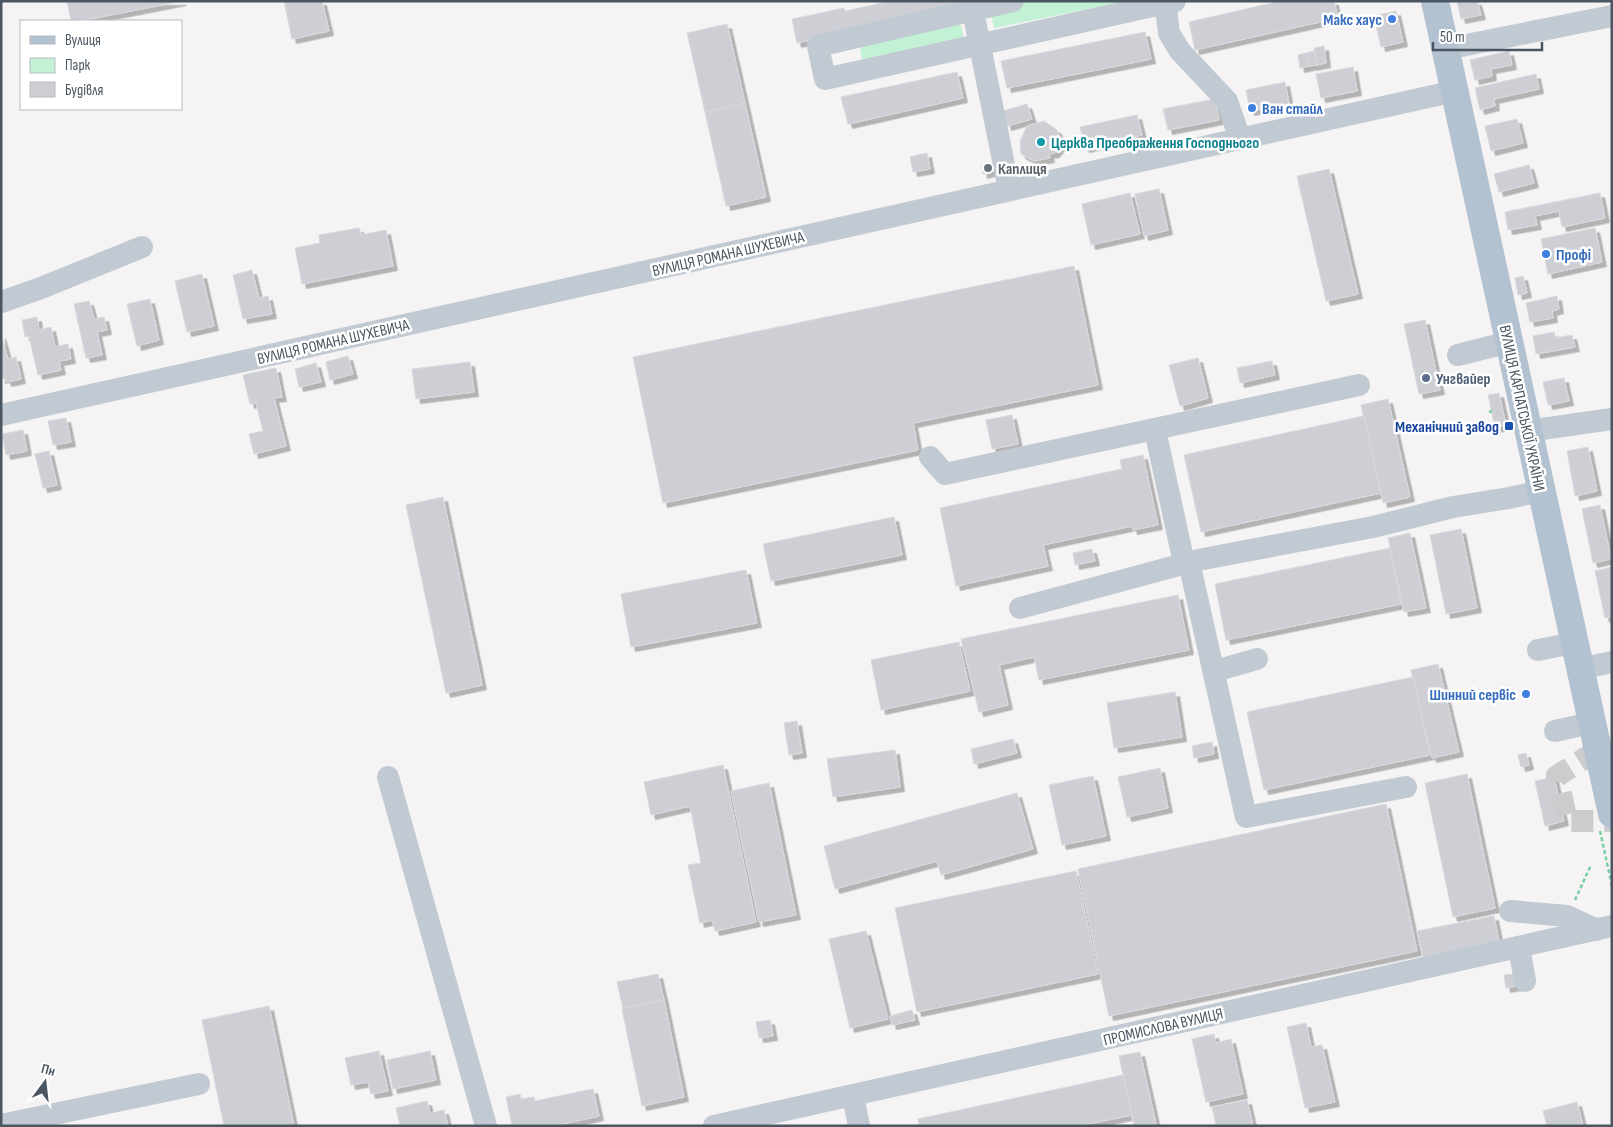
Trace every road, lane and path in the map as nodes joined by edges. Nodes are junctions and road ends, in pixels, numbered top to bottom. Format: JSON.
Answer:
{"nodes":[{"id":1,"x":1013,"y":1,"type":"edge"},
{"id":2,"x":1435,"y":1,"type":"edge"},
{"id":3,"x":1168,"y":2,"type":"edge"},
{"id":4,"x":972,"y":6,"type":"edge"},
{"id":5,"x":1612,"y":16,"type":"edge"},
{"id":6,"x":980,"y":46,"type":"junction"},
{"id":7,"x":1446,"y":49,"type":"junction"},
{"id":8,"x":1455,"y":91,"type":"junction"},
{"id":9,"x":1240,"y":139,"type":"junction"},
{"id":10,"x":1008,"y":190,"type":"junction"},
{"id":11,"x":142,"y":247,"type":"dead end"},
{"id":12,"x":1,"y":302,"type":"edge"},
{"id":13,"x":1509,"y":342,"type":"junction"},
{"id":14,"x":1458,"y":354,"type":"dead end"},
{"id":15,"x":1359,"y":385,"type":"dead end"},
{"id":16,"x":1,"y":414,"type":"edge"},
{"id":17,"x":1612,"y":419,"type":"edge"},
{"id":18,"x":1156,"y":430,"type":"junction"},
{"id":19,"x":1528,"y":431,"type":"junction"},
{"id":20,"x":930,"y":457,"type":"dead end"},
{"id":21,"x":1541,"y":491,"type":"junction"},
{"id":22,"x":1186,"y":563,"type":"junction"},
{"id":23,"x":1020,"y":608,"type":"dead end"},
{"id":24,"x":1574,"y":643,"type":"junction"},
{"id":25,"x":1538,"y":650,"type":"dead end"},
{"id":26,"x":1257,"y":658,"type":"dead end"},
{"id":27,"x":1612,"y":662,"type":"edge"},
{"id":28,"x":1579,"y":669,"type":"junction"},
{"id":29,"x":1215,"y":671,"type":"junction"},
{"id":30,"x":1591,"y":723,"type":"junction"},
{"id":31,"x":1555,"y":731,"type":"dead end"},
{"id":32,"x":388,"y":777,"type":"dead end"},
{"id":33,"x":1406,"y":787,"type":"dead end"},
{"id":34,"x":1610,"y":799,"type":"edge"},
{"id":35,"x":1510,"y":910,"type":"dead end"},
{"id":36,"x":1604,"y":928,"type":"edge"},
{"id":37,"x":1519,"y":947,"type":"junction"},
{"id":38,"x":1525,"y":981,"type":"dead end"},
{"id":39,"x":199,"y":1084,"type":"dead end"},
{"id":40,"x":853,"y":1096,"type":"junction"},
{"id":41,"x":1,"y":1124,"type":"edge"},
{"id":42,"x":486,"y":1126,"type":"edge"},
{"id":43,"x":714,"y":1126,"type":"edge"},
{"id":44,"x":859,"y":1126,"type":"edge"}],
"edges":[{"from":1,"to":4,"type":"street"},
{"from":2,"to":7,"type":"main road","name":"ВУЛИЦЯ КАРПАТСЬКОЇ УКРАЇНИ"},
{"from":3,"to":6,"type":"street"},
{"from":3,"to":9,"type":"street"},
{"from":4,"to":6,"type":"street"},
{"from":4,"to":6,"type":"street"},
{"from":5,"to":7,"type":"street"},
{"from":6,"to":10,"type":"street"},
{"from":7,"to":8,"type":"main road","name":"ВУЛИЦЯ КАРПАТСЬКОЇ УКРАЇНИ"},
{"from":8,"to":9,"type":"street","name":"ВУЛИЦЯ РОМАНА ШУХЕВИЧА"},
{"from":8,"to":13,"type":"main road","name":"ВУЛИЦЯ КАРПАТСЬКОЇ УКРАЇНИ"},
{"from":9,"to":10,"type":"street","name":"ВУЛИЦЯ РОМАНА ШУХЕВИЧА"},
{"from":10,"to":16,"type":"street","name":"ВУЛИЦЯ РОМАНА ШУХЕВИЧА"},
{"from":11,"to":12,"type":"street"},
{"from":13,"to":14,"type":"street"},
{"from":13,"to":19,"type":"main road","name":"ВУЛИЦЯ КАРПАТСЬКОЇ УКРАЇНИ"},
{"from":15,"to":18,"type":"street"},
{"from":17,"to":19,"type":"street"},
{"from":18,"to":20,"type":"street"},
{"from":18,"to":22,"type":"street"},
{"from":19,"to":21,"type":"main road","name":"ВУЛИЦЯ КАРПАТСЬКОЇ УКРАЇНИ"},
{"from":21,"to":22,"type":"street"},
{"from":21,"to":24,"type":"main road","name":"ВУЛИЦЯ КАРПАТСЬКОЇ УКРАЇНИ"},
{"from":22,"to":23,"type":"street"},
{"from":22,"to":29,"type":"street"},
{"from":24,"to":25,"type":"street"},
{"from":24,"to":28,"type":"main road","name":"ВУЛИЦЯ КАРПАТСЬКОЇ УКРАЇНИ"},
{"from":26,"to":29,"type":"street"},
{"from":27,"to":28,"type":"street"},
{"from":28,"to":30,"type":"main road","name":"ВУЛИЦЯ КАРПАТСЬКОЇ УКРАЇНИ"},
{"from":29,"to":33,"type":"street"},
{"from":30,"to":31,"type":"street"},
{"from":30,"to":34,"type":"main road","name":"ВУЛИЦЯ КАРПАТСЬКОЇ УКРАЇНИ"},
{"from":32,"to":42,"type":"street"},
{"from":35,"to":36,"type":"street"},
{"from":36,"to":37,"type":"street","name":"ПРОМИСЛОВА ВУЛИЦЯ"},
{"from":37,"to":38,"type":"street"},
{"from":37,"to":40,"type":"street","name":"ПРОМИСЛОВА ВУЛИЦЯ"},
{"from":39,"to":41,"type":"street"},
{"from":40,"to":43,"type":"street","name":"ПРОМИСЛОВА ВУЛИЦЯ"},
{"from":40,"to":44,"type":"street"}]}
